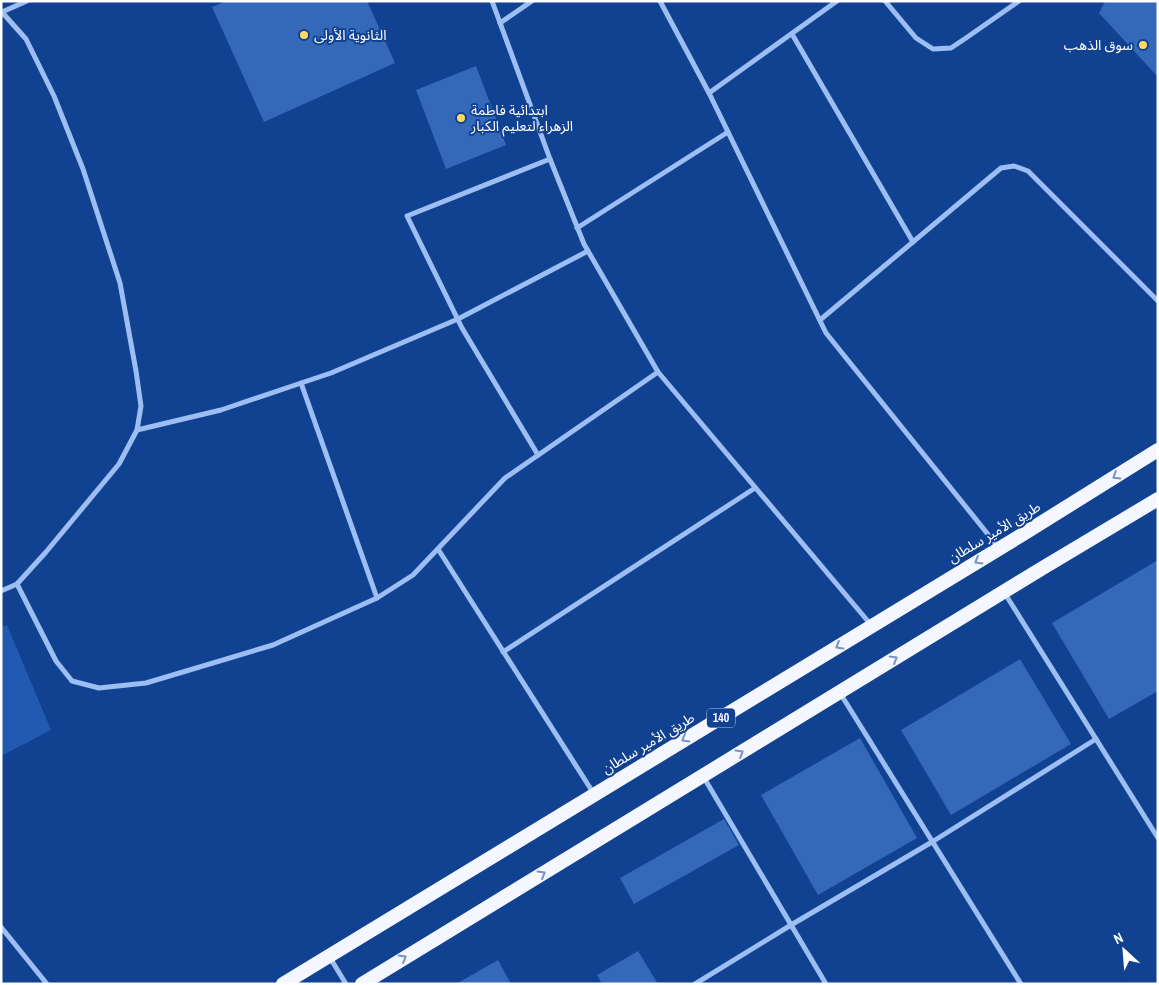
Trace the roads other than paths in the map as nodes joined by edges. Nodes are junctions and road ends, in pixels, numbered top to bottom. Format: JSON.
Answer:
{"nodes":[{"id":1,"x":27,"y":1,"type":"edge"},
{"id":2,"x":492,"y":1,"type":"edge"},
{"id":3,"x":532,"y":1,"type":"edge"},
{"id":4,"x":660,"y":1,"type":"edge"},
{"id":5,"x":837,"y":1,"type":"edge"},
{"id":6,"x":885,"y":1,"type":"edge"},
{"id":7,"x":1019,"y":1,"type":"edge"},
{"id":8,"x":2,"y":11,"type":"edge"},
{"id":9,"x":500,"y":23,"type":"junction"},
{"id":10,"x":792,"y":34,"type":"junction"},
{"id":11,"x":709,"y":93,"type":"junction"},
{"id":12,"x":728,"y":132,"type":"junction"},
{"id":13,"x":550,"y":159,"type":"junction"},
{"id":14,"x":577,"y":228,"type":"junction"},
{"id":15,"x":913,"y":242,"type":"junction"},
{"id":16,"x":588,"y":251,"type":"junction"},
{"id":17,"x":1158,"y":301,"type":"edge"},
{"id":18,"x":458,"y":319,"type":"junction"},
{"id":19,"x":820,"y":320,"type":"junction"},
{"id":20,"x":658,"y":372,"type":"junction"},
{"id":21,"x":302,"y":383,"type":"junction"},
{"id":22,"x":137,"y":430,"type":"junction"},
{"id":23,"x":1158,"y":450,"type":"edge"},
{"id":24,"x":538,"y":455,"type":"junction"},
{"id":25,"x":756,"y":488,"type":"junction"},
{"id":26,"x":1158,"y":499,"type":"edge"},
{"id":27,"x":999,"y":548,"type":"junction"},
{"id":28,"x":438,"y":549,"type":"junction"},
{"id":29,"x":17,"y":584,"type":"junction"},
{"id":30,"x":1,"y":591,"type":"edge"},
{"id":31,"x":1004,"y":592,"type":"junction"},
{"id":32,"x":377,"y":598,"type":"junction"},
{"id":33,"x":872,"y":626,"type":"junction"},
{"id":34,"x":503,"y":652,"type":"junction"},
{"id":35,"x":839,"y":692,"type":"junction"},
{"id":36,"x":1096,"y":738,"type":"junction"},
{"id":37,"x":702,"y":776,"type":"junction"},
{"id":38,"x":594,"y":794,"type":"junction"},
{"id":39,"x":1158,"y":838,"type":"edge"},
{"id":40,"x":932,"y":842,"type":"junction"},
{"id":41,"x":791,"y":925,"type":"junction"},
{"id":42,"x":1,"y":928,"type":"edge"},
{"id":43,"x":329,"y":956,"type":"junction"},
{"id":44,"x":47,"y":984,"type":"edge"},
{"id":45,"x":282,"y":984,"type":"edge"},
{"id":46,"x":346,"y":984,"type":"edge"},
{"id":47,"x":362,"y":984,"type":"edge"},
{"id":48,"x":695,"y":984,"type":"edge"},
{"id":49,"x":826,"y":984,"type":"edge"},
{"id":50,"x":1021,"y":984,"type":"edge"}],
"edges":[{"from":1,"to":8,"type":"street"},
{"from":2,"to":9,"type":"street"},
{"from":3,"to":9,"type":"street"},
{"from":4,"to":11,"type":"street"},
{"from":5,"to":10,"type":"street"},
{"from":6,"to":7,"type":"street"},
{"from":8,"to":22,"type":"street"},
{"from":9,"to":13,"type":"street"},
{"from":10,"to":11,"type":"street"},
{"from":10,"to":15,"type":"street"},
{"from":11,"to":12,"type":"street"},
{"from":12,"to":14,"type":"street"},
{"from":12,"to":19,"type":"street"},
{"from":13,"to":14,"type":"street"},
{"from":13,"to":18,"type":"street"},
{"from":14,"to":16,"type":"street"},
{"from":15,"to":17,"type":"street"},
{"from":15,"to":19,"type":"street"},
{"from":16,"to":18,"type":"street"},
{"from":16,"to":20,"type":"street"},
{"from":18,"to":21,"type":"street"},
{"from":18,"to":24,"type":"street"},
{"from":19,"to":27,"type":"street"},
{"from":20,"to":24,"type":"street"},
{"from":20,"to":25,"type":"street"},
{"from":21,"to":22,"type":"street"},
{"from":21,"to":32,"type":"street"},
{"from":22,"to":29,"type":"street"},
{"from":23,"to":27,"type":"highway","name":"طريق الأمير سلطان","number":"140","one_way":true},
{"from":24,"to":28,"type":"street"},
{"from":25,"to":33,"type":"street"},
{"from":25,"to":34,"type":"street"},
{"from":26,"to":31,"type":"highway"},
{"from":27,"to":33,"type":"highway","name":"طريق الأمير سلطان","number":"140","one_way":true},
{"from":28,"to":32,"type":"street"},
{"from":28,"to":34,"type":"street"},
{"from":29,"to":30,"type":"street"},
{"from":29,"to":32,"type":"street"},
{"from":35,"to":31,"type":"highway","one_way":true},
{"from":31,"to":36,"type":"street"},
{"from":33,"to":38,"type":"highway","name":"طريق الأمير سلطان","number":"140","one_way":true},
{"from":34,"to":38,"type":"street"},
{"from":37,"to":35,"type":"highway","one_way":true},
{"from":35,"to":40,"type":"street"},
{"from":36,"to":39,"type":"street"},
{"from":36,"to":40,"type":"street"},
{"from":37,"to":41,"type":"street"},
{"from":47,"to":37,"type":"highway","one_way":true},
{"from":38,"to":43,"type":"highway","name":"طريق الأمير سلطان","number":"140"},
{"from":40,"to":41,"type":"street"},
{"from":40,"to":50,"type":"street"},
{"from":41,"to":48,"type":"street"},
{"from":41,"to":49,"type":"street"},
{"from":42,"to":44,"type":"street"},
{"from":43,"to":45,"type":"highway","name":"طريق الأمير سلطان","number":"140"},
{"from":43,"to":46,"type":"street"}]}
